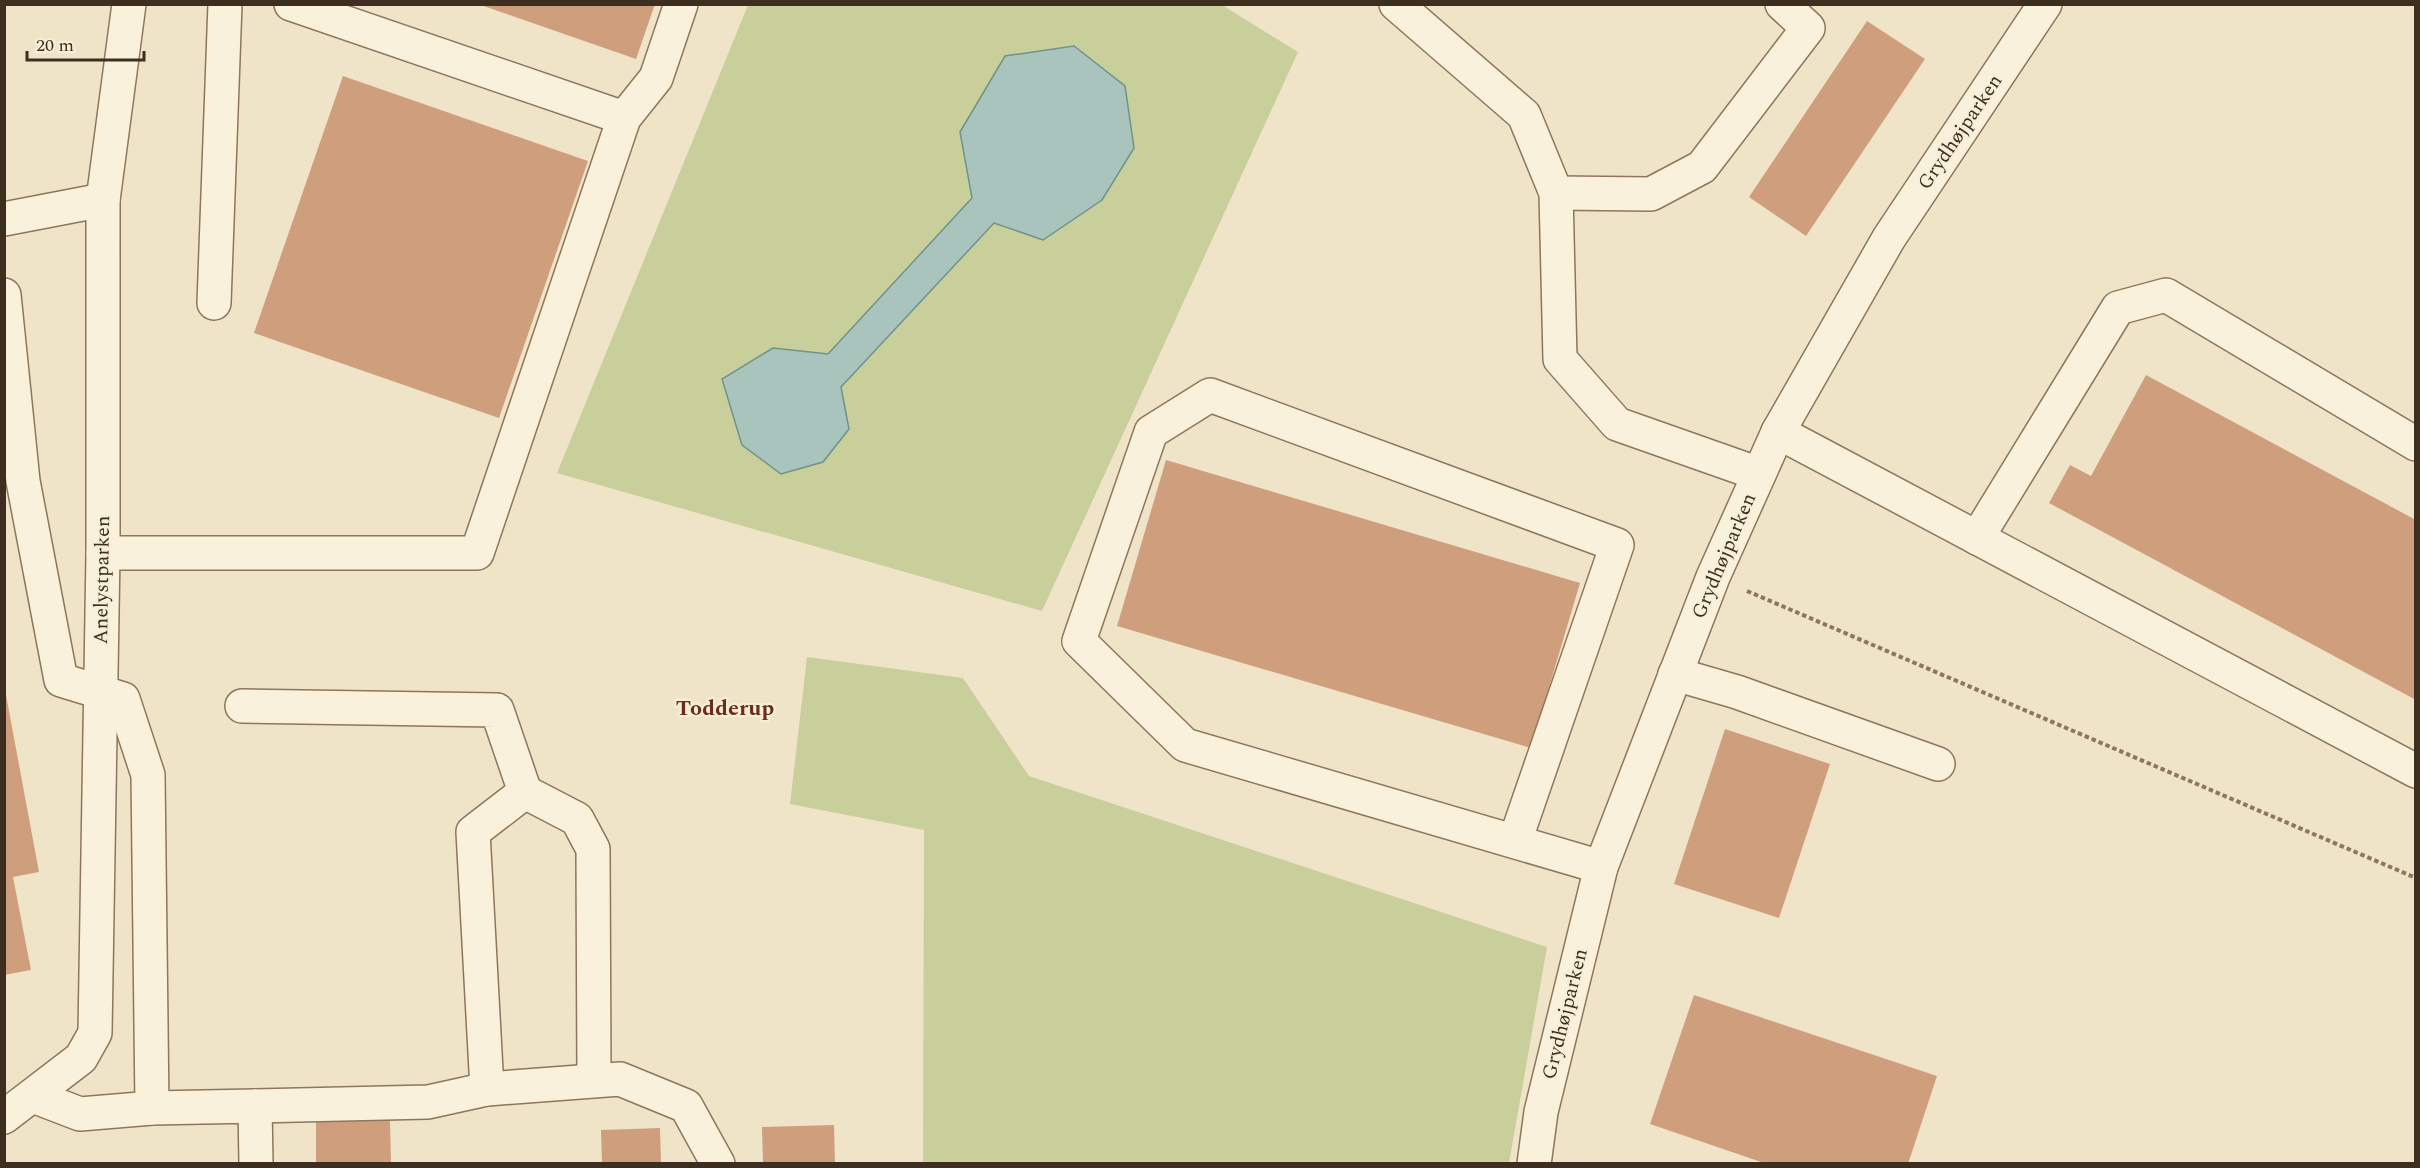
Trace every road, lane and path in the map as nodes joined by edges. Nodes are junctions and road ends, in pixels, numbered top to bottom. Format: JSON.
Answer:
{"nodes":[{"id":1,"x":129,"y":4,"type":"edge"},
{"id":2,"x":225,"y":4,"type":"edge"},
{"id":3,"x":291,"y":4,"type":"edge"},
{"id":4,"x":681,"y":4,"type":"edge"},
{"id":5,"x":1396,"y":4,"type":"edge"},
{"id":6,"x":1782,"y":4,"type":"edge"},
{"id":7,"x":2045,"y":4,"type":"edge"},
{"id":8,"x":624,"y":118,"type":"junction"},
{"id":9,"x":1556,"y":193,"type":"junction"},
{"id":10,"x":103,"y":200,"type":"junction"},
{"id":11,"x":4,"y":219,"type":"edge"},
{"id":12,"x":4,"y":295,"type":"edge"},
{"id":13,"x":214,"y":303,"type":"dead end"},
{"id":14,"x":1778,"y":432,"type":"junction"},
{"id":15,"x":2415,"y":444,"type":"edge"},
{"id":16,"x":1759,"y":474,"type":"junction"},
{"id":17,"x":1977,"y":538,"type":"junction"},
{"id":18,"x":103,"y":553,"type":"junction"},
{"id":19,"x":1713,"y":577,"type":"junction"},
{"id":20,"x":1675,"y":674,"type":"junction"},
{"id":21,"x":100,"y":692,"type":"junction"},
{"id":22,"x":242,"y":706,"type":"dead end"},
{"id":23,"x":1938,"y":764,"type":"dead end"},
{"id":24,"x":2415,"y":771,"type":"edge"},
{"id":25,"x":525,"y":792,"type":"junction"},
{"id":26,"x":1515,"y":841,"type":"junction"},
{"id":27,"x":1601,"y":867,"type":"junction"},
{"id":28,"x":2415,"y":878,"type":"edge"},
{"id":29,"x":594,"y":1080,"type":"junction"},
{"id":30,"x":487,"y":1089,"type":"junction"},
{"id":31,"x":33,"y":1096,"type":"junction"},
{"id":32,"x":255,"y":1106,"type":"junction"},
{"id":33,"x":152,"y":1108,"type":"junction"},
{"id":34,"x":4,"y":1117,"type":"edge"},
{"id":35,"x":256,"y":1164,"type":"edge"},
{"id":36,"x":718,"y":1164,"type":"edge"},
{"id":37,"x":1534,"y":1164,"type":"edge"}],
"edges":[{"from":1,"to":10,"type":"street","name":"Anelystparken"},
{"from":2,"to":13,"type":"street"},
{"from":3,"to":8,"type":"street"},
{"from":4,"to":8,"type":"street"},
{"from":5,"to":9,"type":"street"},
{"from":6,"to":9,"type":"street"},
{"from":7,"to":14,"type":"street","name":"Grydhøjparken"},
{"from":8,"to":18,"type":"street"},
{"from":9,"to":16,"type":"street"},
{"from":10,"to":11,"type":"street"},
{"from":10,"to":18,"type":"street","name":"Anelystparken"},
{"from":12,"to":21,"type":"street"},
{"from":14,"to":16,"type":"street","name":"Grydhøjparken"},
{"from":14,"to":17,"type":"street"},
{"from":15,"to":17,"type":"street"},
{"from":16,"to":19,"type":"street","name":"Grydhøjparken"},
{"from":17,"to":24,"type":"street"},
{"from":18,"to":21,"type":"street","name":"Anelystparken"},
{"from":19,"to":20,"type":"street","name":"Grydhøjparken"},
{"from":19,"to":28,"type":"path"},
{"from":20,"to":23,"type":"street"},
{"from":20,"to":27,"type":"street","name":"Grydhøjparken"},
{"from":21,"to":31,"type":"street","name":"Anelystparken"},
{"from":21,"to":33,"type":"street"},
{"from":22,"to":25,"type":"street"},
{"from":25,"to":29,"type":"street"},
{"from":25,"to":30,"type":"street"},
{"from":26,"to":26,"type":"street"},
{"from":26,"to":27,"type":"street"},
{"from":27,"to":37,"type":"street","name":"Grydhøjparken"},
{"from":29,"to":30,"type":"street"},
{"from":29,"to":36,"type":"street"},
{"from":30,"to":32,"type":"street"},
{"from":31,"to":33,"type":"street"},
{"from":31,"to":34,"type":"street","name":"Anelystparken"},
{"from":32,"to":33,"type":"street"},
{"from":32,"to":35,"type":"street"}]}
